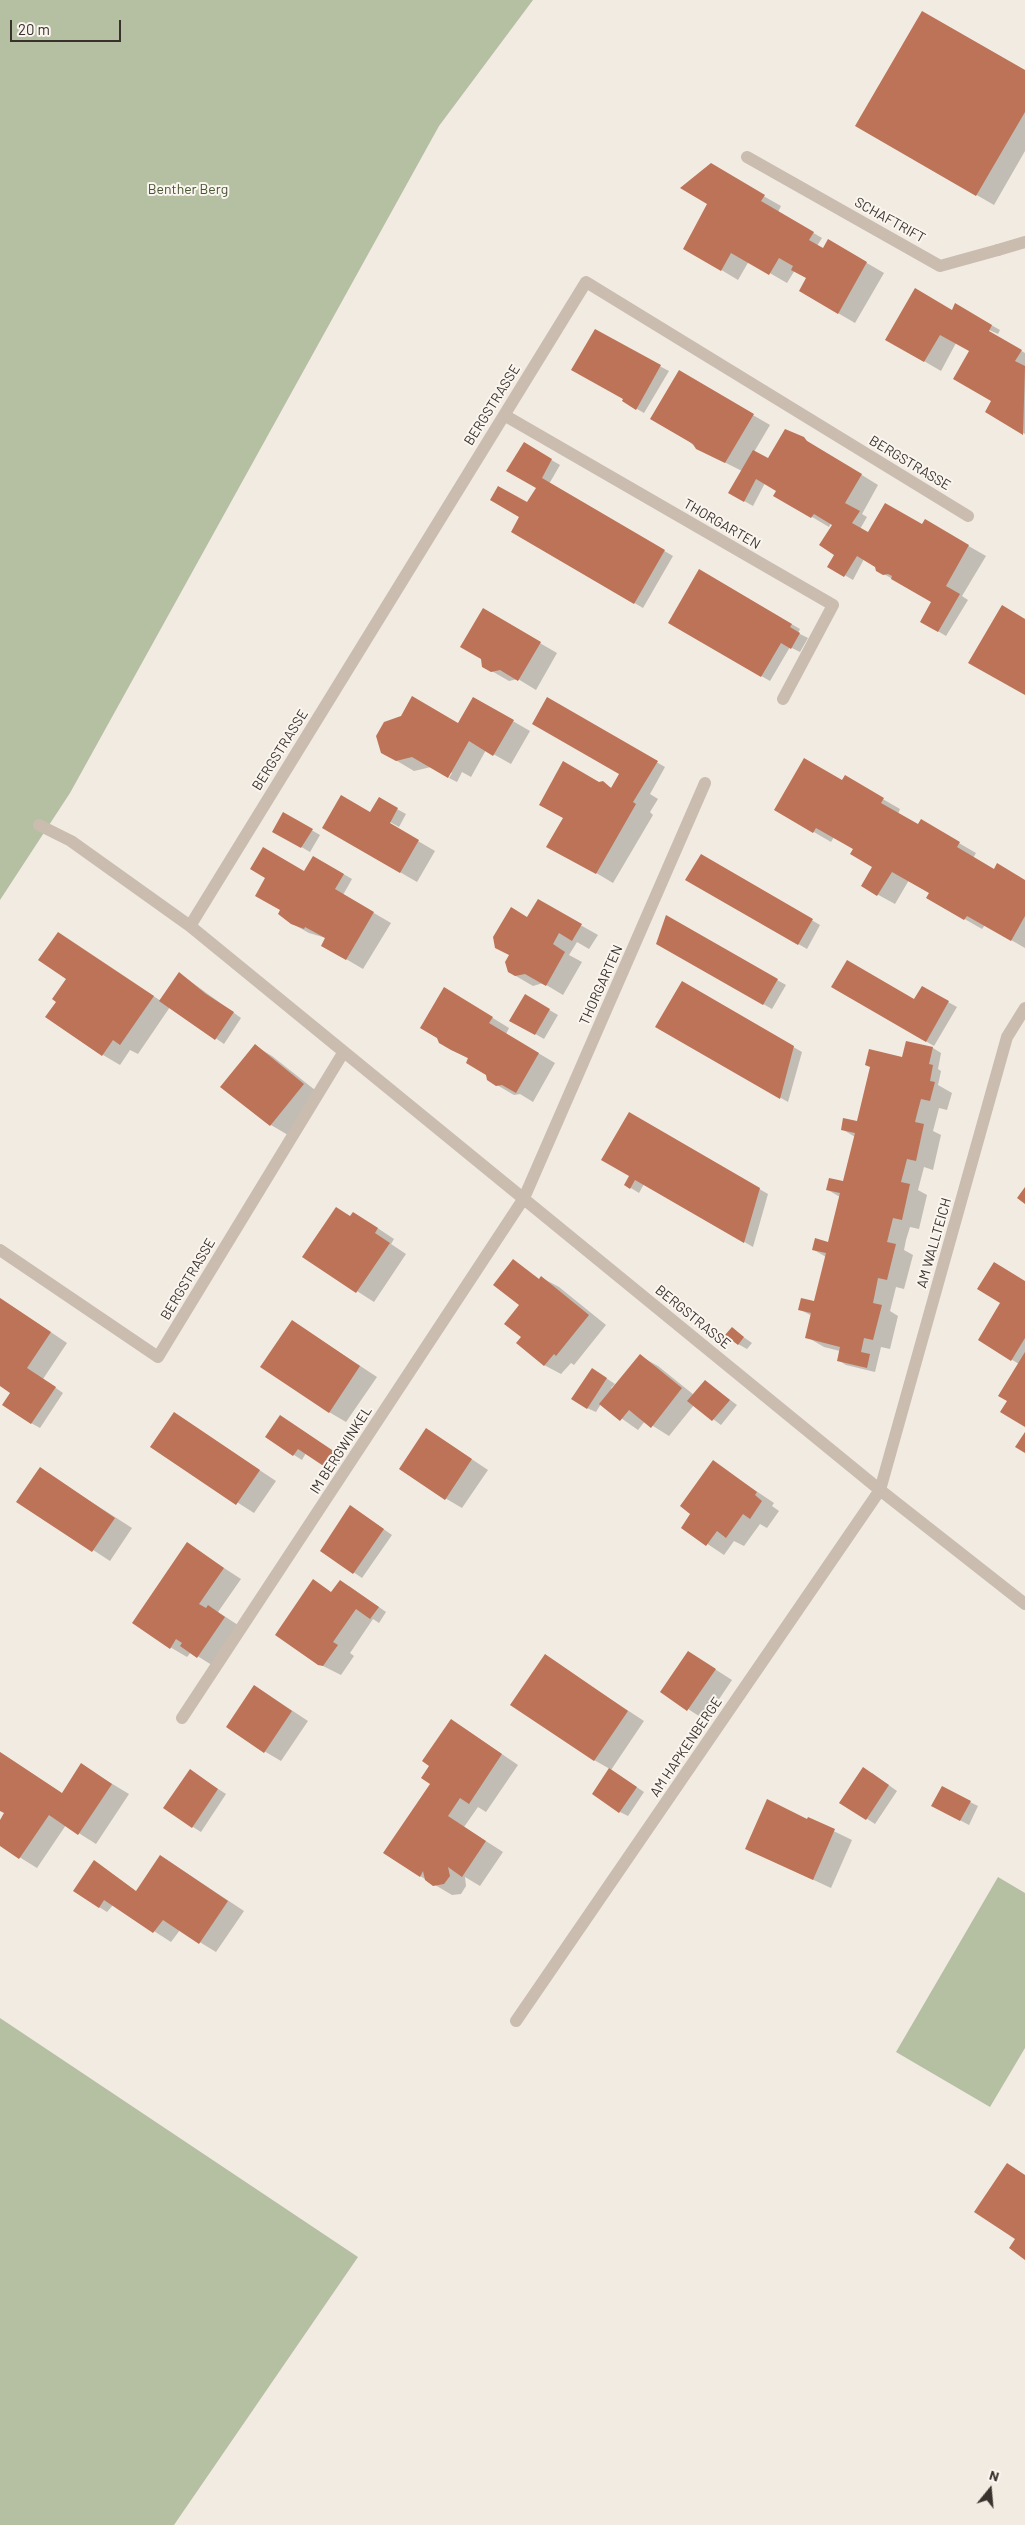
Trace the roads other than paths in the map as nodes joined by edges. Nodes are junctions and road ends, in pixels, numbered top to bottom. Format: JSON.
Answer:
{"nodes":[{"id":1,"x":747,"y":157,"type":"dead end"},
{"id":2,"x":1025,"y":242,"type":"edge"},
{"id":3,"x":504,"y":415,"type":"junction"},
{"id":4,"x":968,"y":516,"type":"dead end"},
{"id":5,"x":783,"y":699,"type":"dead end"},
{"id":6,"x":705,"y":783,"type":"dead end"},
{"id":7,"x":39,"y":825,"type":"dead end"},
{"id":8,"x":190,"y":926,"type":"junction"},
{"id":9,"x":1025,"y":1008,"type":"edge"},
{"id":10,"x":343,"y":1053,"type":"junction"},
{"id":11,"x":524,"y":1198,"type":"junction"},
{"id":12,"x":0,"y":1250,"type":"edge"},
{"id":13,"x":880,"y":1490,"type":"junction"},
{"id":14,"x":1025,"y":1604,"type":"edge"},
{"id":15,"x":182,"y":1718,"type":"dead end"},
{"id":16,"x":516,"y":2021,"type":"dead end"}],
"edges":[{"from":1,"to":2,"type":"street","name":"SCHAFTRIFT"},
{"from":3,"to":4,"type":"street","name":"BERGSTRASSE"},
{"from":3,"to":5,"type":"street","name":"THORGARTEN"},
{"from":3,"to":8,"type":"street","name":"BERGSTRASSE"},
{"from":6,"to":11,"type":"street","name":"THORGARTEN"},
{"from":7,"to":8,"type":"street","name":"BERGSTRASSE"},
{"from":8,"to":10,"type":"street","name":"BERGSTRASSE"},
{"from":9,"to":13,"type":"street","name":"AM WALLTEICH"},
{"from":10,"to":11,"type":"street","name":"BERGSTRASSE"},
{"from":10,"to":12,"type":"street","name":"BERGSTRASSE"},
{"from":11,"to":13,"type":"street","name":"BERGSTRASSE"},
{"from":11,"to":15,"type":"street","name":"IM BERGWINKEL"},
{"from":13,"to":14,"type":"street","name":"BERGSTRASSE"},
{"from":13,"to":16,"type":"street","name":"AM HAPKENBERGE"}]}
